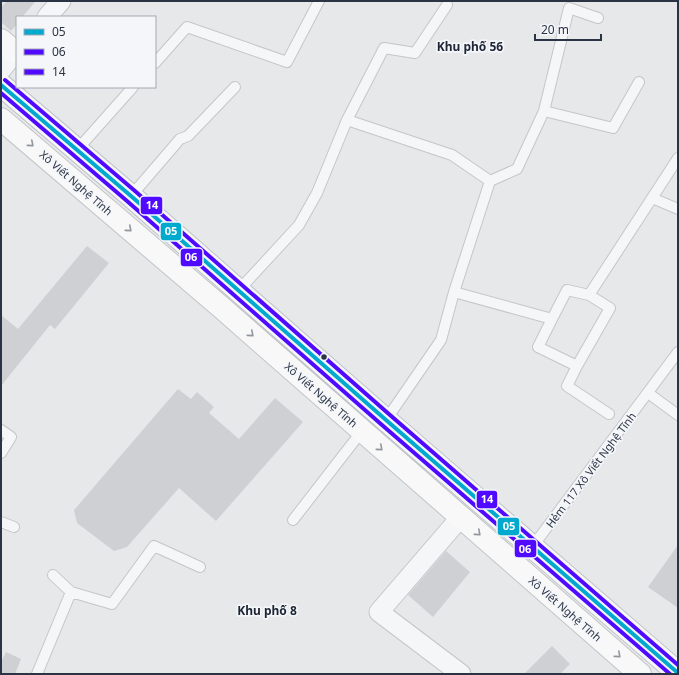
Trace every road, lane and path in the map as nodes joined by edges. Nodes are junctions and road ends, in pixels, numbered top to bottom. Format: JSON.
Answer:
{"nodes":[{"id":1,"x":61,"y":1,"type":"edge"},
{"id":2,"x":319,"y":1,"type":"edge"},
{"id":3,"x":447,"y":5,"type":"dead end"},
{"id":4,"x":48,"y":16,"type":"edge"},
{"id":5,"x":598,"y":18,"type":"dead end"},
{"id":6,"x":11,"y":47,"type":"edge"},
{"id":7,"x":156,"y":61,"type":"edge"},
{"id":8,"x":1,"y":70,"type":"edge"},
{"id":9,"x":639,"y":82,"type":"dead end"},
{"id":10,"x":1,"y":85,"type":"edge"},
{"id":11,"x":235,"y":87,"type":"dead end"},
{"id":12,"x":132,"y":88,"type":"edge"},
{"id":13,"x":544,"y":111,"type":"junction"},
{"id":14,"x":1,"y":119,"type":"edge"},
{"id":15,"x":346,"y":120,"type":"junction"},
{"id":16,"x":77,"y":150,"type":"junction"},
{"id":17,"x":678,"y":158,"type":"edge"},
{"id":18,"x":490,"y":181,"type":"junction"},
{"id":19,"x":131,"y":196,"type":"junction"},
{"id":20,"x":652,"y":198,"type":"junction"},
{"id":21,"x":678,"y":209,"type":"edge"},
{"id":22,"x":239,"y":290,"type":"junction"},
{"id":23,"x":454,"y":292,"type":"junction"},
{"id":24,"x":589,"y":295,"type":"junction"},
{"id":25,"x":222,"y":308,"type":"junction"},
{"id":26,"x":552,"y":319,"type":"junction"},
{"id":27,"x":678,"y":352,"type":"edge"},
{"id":28,"x":577,"y":366,"type":"junction"},
{"id":29,"x":648,"y":393,"type":"junction"},
{"id":30,"x":609,"y":414,"type":"dead end"},
{"id":31,"x":678,"y":415,"type":"edge"},
{"id":32,"x":386,"y":420,"type":"junction"},
{"id":33,"x":1,"y":430,"type":"edge"},
{"id":34,"x":362,"y":432,"type":"junction"},
{"id":35,"x":1,"y":453,"type":"edge"},
{"id":36,"x":460,"y":518,"type":"junction"},
{"id":37,"x":293,"y":520,"type":"dead end"},
{"id":38,"x":1,"y":522,"type":"edge"},
{"id":39,"x":14,"y":527,"type":"dead end"},
{"id":40,"x":533,"y":546,"type":"junction"},
{"id":41,"x":200,"y":567,"type":"dead end"},
{"id":42,"x":53,"y":575,"type":"dead end"},
{"id":43,"x":71,"y":592,"type":"junction"},
{"id":44,"x":678,"y":673,"type":"edge"},
{"id":45,"x":37,"y":674,"type":"edge"},
{"id":46,"x":461,"y":674,"type":"edge"},
{"id":47,"x":640,"y":674,"type":"edge"}],
"edges":[{"from":1,"to":4,"type":"street"},
{"from":2,"to":7,"type":"lane"},
{"from":3,"to":15,"type":"lane"},
{"from":5,"to":13,"type":"lane"},
{"from":6,"to":8,"type":"street"},
{"from":9,"to":13,"type":"lane"},
{"from":10,"to":16,"type":"main road"},
{"from":11,"to":19,"type":"lane"},
{"from":12,"to":16,"type":"lane"},
{"from":13,"to":18,"type":"lane"},
{"from":14,"to":25,"type":"main road","name":"Xô Viết Nghệ Tĩnh","one_way":true},
{"from":15,"to":18,"type":"lane"},
{"from":15,"to":22,"type":"lane"},
{"from":16,"to":19,"type":"main road"},
{"from":17,"to":20,"type":"lane"},
{"from":18,"to":23,"type":"lane"},
{"from":19,"to":22,"type":"main road"},
{"from":20,"to":21,"type":"lane"},
{"from":20,"to":24,"type":"lane"},
{"from":22,"to":25,"type":"main road"},
{"from":22,"to":32,"type":"main road"},
{"from":23,"to":26,"type":"lane"},
{"from":23,"to":32,"type":"lane"},
{"from":24,"to":26,"type":"lane"},
{"from":24,"to":28,"type":"lane"},
{"from":25,"to":34,"type":"main road","name":"Xô Viết Nghệ Tĩnh","one_way":true},
{"from":26,"to":28,"type":"lane"},
{"from":27,"to":29,"type":"lane","name":"Hẻm 117 Xô Viết Nghệ Tĩnh"},
{"from":28,"to":30,"type":"lane"},
{"from":29,"to":31,"type":"lane"},
{"from":29,"to":40,"type":"lane","name":"Hẻm 117 Xô Viết Nghệ Tĩnh"},
{"from":32,"to":40,"type":"main road"},
{"from":33,"to":35,"type":"lane"},
{"from":34,"to":36,"type":"main road","name":"Xô Viết Nghệ Tĩnh","one_way":true},
{"from":34,"to":37,"type":"lane"},
{"from":36,"to":46,"type":"street"},
{"from":36,"to":47,"type":"main road","name":"Xô Viết Nghệ Tĩnh","one_way":true},
{"from":38,"to":39,"type":"lane"},
{"from":40,"to":44,"type":"main road"},
{"from":41,"to":43,"type":"lane"},
{"from":42,"to":43,"type":"lane"},
{"from":43,"to":45,"type":"lane"}]}
